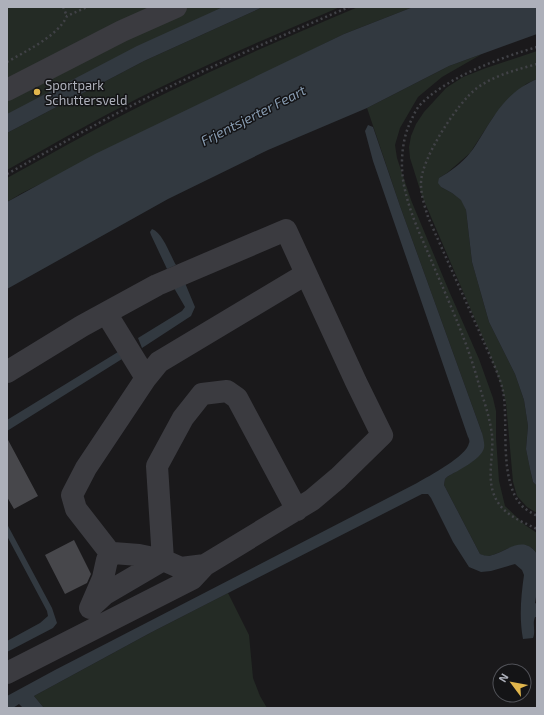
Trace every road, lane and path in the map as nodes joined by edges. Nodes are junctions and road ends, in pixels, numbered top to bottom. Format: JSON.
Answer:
{"nodes":[{"id":1,"x":63,"y":7,"type":"edge"},
{"id":2,"x":87,"y":7,"type":"edge"},
{"id":3,"x":176,"y":7,"type":"edge"},
{"id":4,"x":349,"y":7,"type":"edge"},
{"id":5,"x":67,"y":16,"type":"junction"},
{"id":6,"x":537,"y":48,"type":"edge"},
{"id":7,"x":7,"y":62,"type":"edge"},
{"id":8,"x":537,"y":64,"type":"edge"},
{"id":9,"x":7,"y":90,"type":"edge"},
{"id":10,"x":7,"y":174,"type":"edge"},
{"id":11,"x":306,"y":274,"type":"junction"},
{"id":12,"x":106,"y":313,"type":"junction"},
{"id":13,"x":7,"y":372,"type":"edge"},
{"id":14,"x":146,"y":378,"type":"junction"},
{"id":15,"x":297,"y":510,"type":"junction"},
{"id":16,"x":537,"y":516,"type":"edge"},
{"id":17,"x":537,"y":529,"type":"edge"},
{"id":18,"x":111,"y":554,"type":"junction"},
{"id":19,"x":163,"y":560,"type":"junction"},
{"id":20,"x":205,"y":565,"type":"junction"},
{"id":21,"x":90,"y":608,"type":"junction"},
{"id":22,"x":58,"y":647,"type":"junction"},
{"id":23,"x":7,"y":674,"type":"edge"}],
"edges":[{"from":1,"to":5,"type":"path"},
{"from":2,"to":5,"type":"path"},
{"from":3,"to":9,"type":"lane"},
{"from":4,"to":10,"type":"path"},
{"from":5,"to":7,"type":"path"},
{"from":6,"to":17,"type":"path"},
{"from":8,"to":16,"type":"path"},
{"from":11,"to":12,"type":"lane"},
{"from":11,"to":14,"type":"lane"},
{"from":11,"to":15,"type":"lane"},
{"from":12,"to":13,"type":"lane"},
{"from":12,"to":14,"type":"lane"},
{"from":14,"to":18,"type":"lane"},
{"from":15,"to":19,"type":"lane"},
{"from":15,"to":20,"type":"lane"},
{"from":18,"to":19,"type":"lane"},
{"from":18,"to":21,"type":"lane"},
{"from":19,"to":20,"type":"lane"},
{"from":19,"to":21,"type":"lane"},
{"from":20,"to":22,"type":"lane"},
{"from":21,"to":22,"type":"lane"},
{"from":22,"to":23,"type":"lane"}]}
